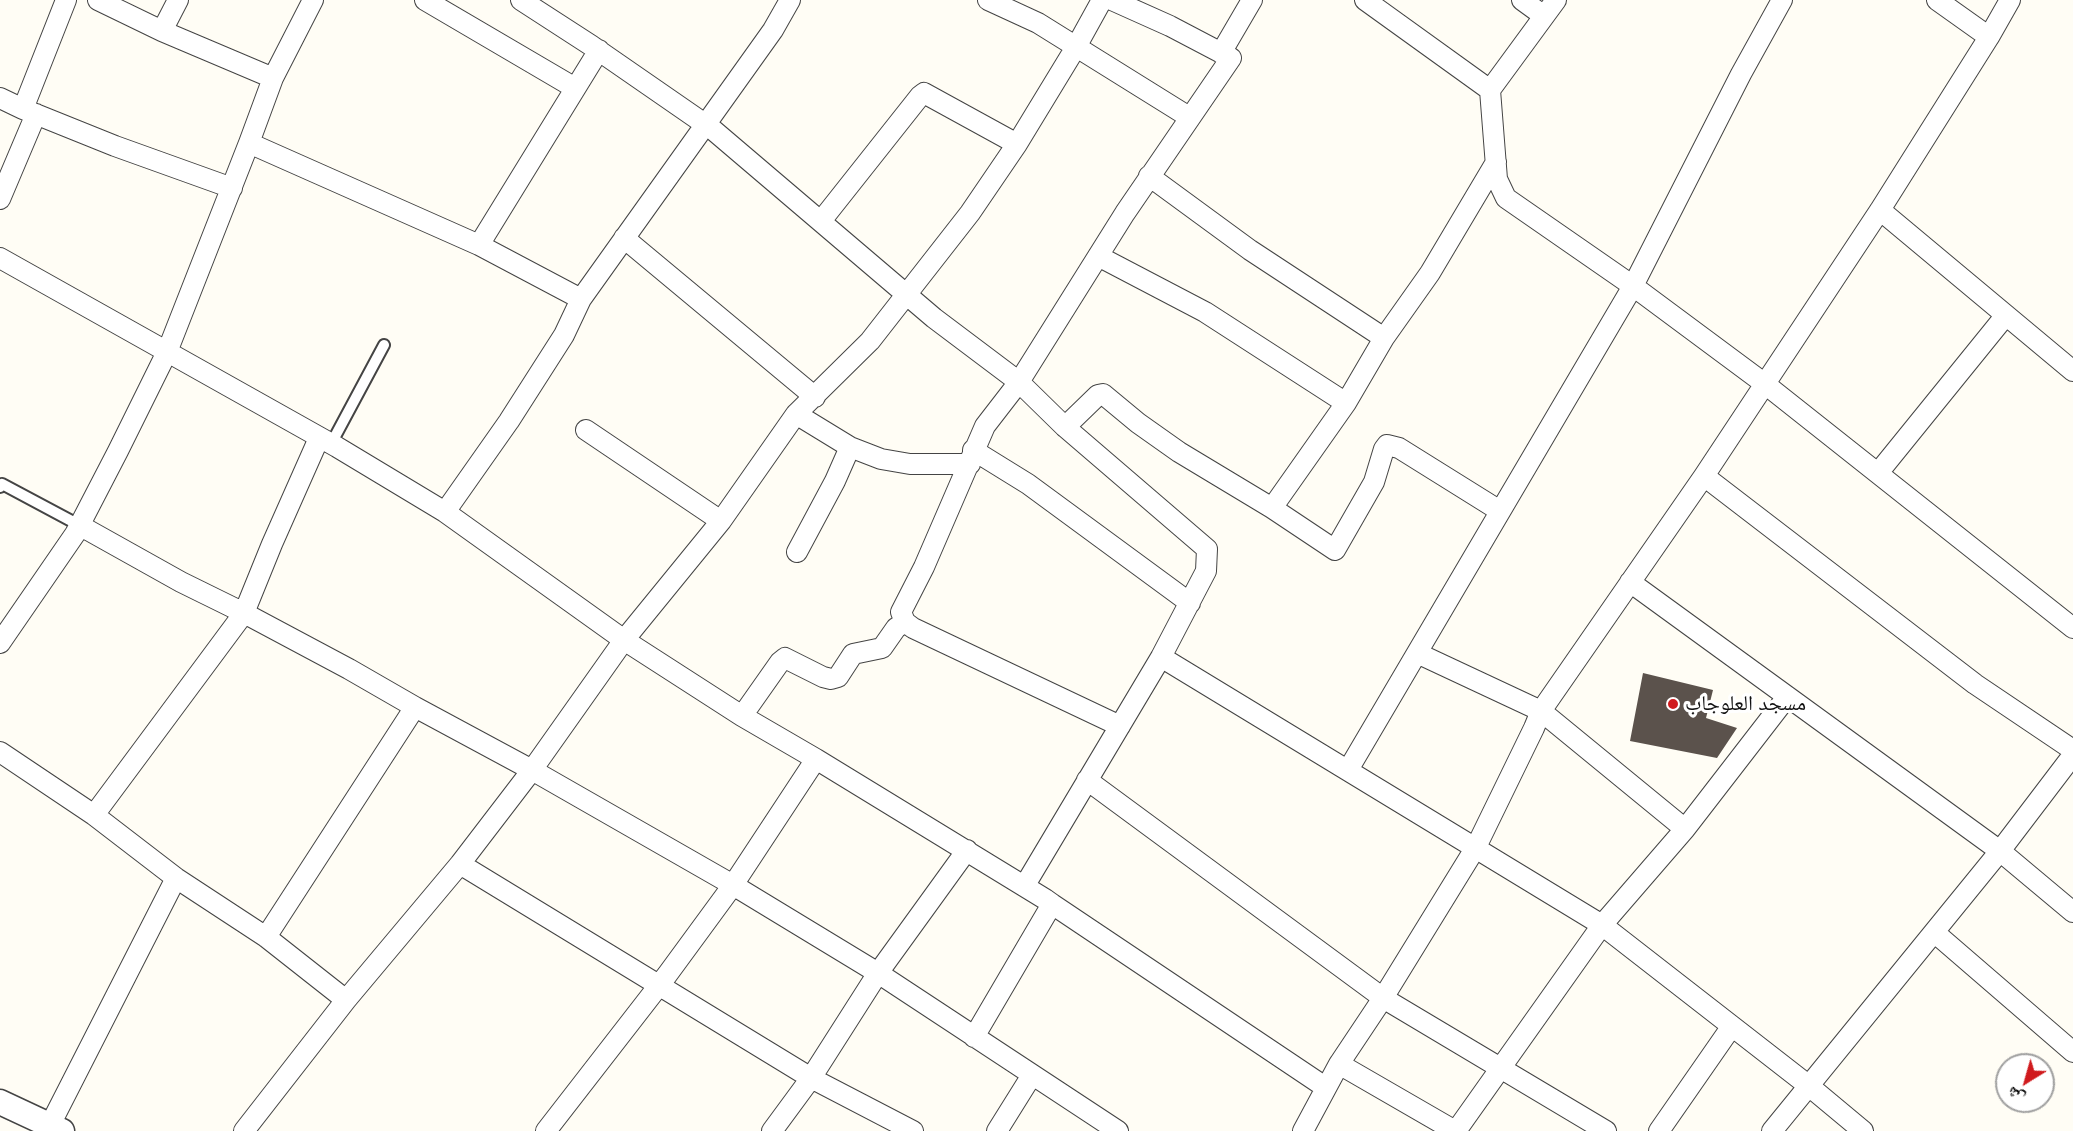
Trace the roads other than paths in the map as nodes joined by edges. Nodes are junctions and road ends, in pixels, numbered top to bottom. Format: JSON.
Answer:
{"nodes":[{"id":1,"x":66,"y":0,"type":"edge"},
{"id":2,"x":98,"y":0,"type":"edge"},
{"id":3,"x":178,"y":0,"type":"edge"},
{"id":4,"x":313,"y":0,"type":"edge"},
{"id":5,"x":425,"y":0,"type":"edge"},
{"id":6,"x":521,"y":0,"type":"edge"},
{"id":7,"x":790,"y":0,"type":"edge"},
{"id":8,"x":988,"y":0,"type":"edge"},
{"id":9,"x":1102,"y":0,"type":"edge"},
{"id":10,"x":1112,"y":0,"type":"edge"},
{"id":11,"x":1252,"y":0,"type":"edge"},
{"id":12,"x":1365,"y":0,"type":"edge"},
{"id":13,"x":1522,"y":0,"type":"edge"},
{"id":14,"x":1782,"y":0,"type":"edge"},
{"id":15,"x":1937,"y":0,"type":"edge"},
{"id":16,"x":2010,"y":0,"type":"edge"},
{"id":17,"x":1550,"y":8,"type":"edge"},
{"id":18,"x":162,"y":31,"type":"junction"},
{"id":19,"x":1989,"y":37,"type":"junction"},
{"id":20,"x":1077,"y":47,"type":"junction"},
{"id":21,"x":599,"y":50,"type":"junction"},
{"id":22,"x":1221,"y":52,"type":"junction"},
{"id":23,"x":273,"y":78,"type":"junction"},
{"id":24,"x":575,"y":88,"type":"junction"},
{"id":25,"x":1490,"y":90,"type":"junction"},
{"id":26,"x":0,"y":98,"type":"edge"},
{"id":27,"x":30,"y":111,"type":"junction"},
{"id":28,"x":1189,"y":117,"type":"junction"},
{"id":29,"x":705,"y":124,"type":"junction"},
{"id":30,"x":249,"y":143,"type":"junction"},
{"id":31,"x":1017,"y":144,"type":"junction"},
{"id":32,"x":1496,"y":162,"type":"junction"},
{"id":33,"x":1149,"y":176,"type":"junction"},
{"id":34,"x":232,"y":188,"type":"junction"},
{"id":35,"x":0,"y":199,"type":"edge"},
{"id":36,"x":1880,"y":210,"type":"junction"},
{"id":37,"x":821,"y":221,"type":"junction"},
{"id":38,"x":624,"y":238,"type":"junction"},
{"id":39,"x":479,"y":245,"type":"junction"},
{"id":40,"x":1098,"y":256,"type":"junction"},
{"id":41,"x":0,"y":258,"type":"edge"},
{"id":42,"x":1633,"y":286,"type":"junction"},
{"id":43,"x":907,"y":293,"type":"junction"},
{"id":44,"x":581,"y":299,"type":"junction"},
{"id":45,"x":2006,"y":315,"type":"junction"},
{"id":46,"x":1384,"y":338,"type":"junction"},
{"id":47,"x":384,"y":345,"type":"dead end"},
{"id":48,"x":167,"y":352,"type":"junction"},
{"id":49,"x":2073,"y":370,"type":"edge"},
{"id":50,"x":1019,"y":382,"type":"junction"},
{"id":51,"x":1765,"y":384,"type":"junction"},
{"id":52,"x":815,"y":397,"type":"junction"},
{"id":53,"x":1346,"y":403,"type":"junction"},
{"id":54,"x":796,"y":414,"type":"junction"},
{"id":55,"x":1065,"y":427,"type":"junction"},
{"id":56,"x":586,"y":430,"type":"dead end"},
{"id":57,"x":325,"y":441,"type":"junction"},
{"id":58,"x":850,"y":447,"type":"junction"},
{"id":59,"x":972,"y":457,"type":"junction"},
{"id":60,"x":1878,"y":473,"type":"junction"},
{"id":61,"x":1704,"y":476,"type":"junction"},
{"id":62,"x":0,"y":487,"type":"edge"},
{"id":63,"x":1272,"y":508,"type":"junction"},
{"id":64,"x":1500,"y":511,"type":"junction"},
{"id":65,"x":445,"y":512,"type":"junction"},
{"id":66,"x":721,"y":521,"type":"junction"},
{"id":67,"x":79,"y":525,"type":"junction"},
{"id":68,"x":797,"y":552,"type":"dead end"},
{"id":69,"x":1630,"y":582,"type":"junction"},
{"id":70,"x":1190,"y":603,"type":"junction"},
{"id":71,"x":244,"y":613,"type":"junction"},
{"id":72,"x":904,"y":622,"type":"junction"},
{"id":73,"x":2073,"y":628,"type":"edge"},
{"id":74,"x":624,"y":640,"type":"junction"},
{"id":75,"x":0,"y":643,"type":"edge"},
{"id":76,"x":1417,"y":653,"type":"junction"},
{"id":77,"x":1161,"y":657,"type":"junction"},
{"id":78,"x":1787,"y":697,"type":"junction"},
{"id":79,"x":414,"y":707,"type":"junction"},
{"id":80,"x":1541,"y":711,"type":"junction"},
{"id":81,"x":742,"y":717,"type":"junction"},
{"id":82,"x":1120,"y":726,"type":"junction"},
{"id":83,"x":2073,"y":750,"type":"edge"},
{"id":84,"x":0,"y":752,"type":"edge"},
{"id":85,"x":2073,"y":755,"type":"edge"},
{"id":86,"x":816,"y":759,"type":"junction"},
{"id":87,"x":531,"y":770,"type":"junction"},
{"id":88,"x":1348,"y":770,"type":"junction"},
{"id":89,"x":1087,"y":780,"type":"junction"},
{"id":90,"x":94,"y":814,"type":"junction"},
{"id":91,"x":1685,"y":829,"type":"junction"},
{"id":92,"x":1476,"y":847,"type":"junction"},
{"id":93,"x":967,"y":850,"type":"junction"},
{"id":94,"x":2000,"y":851,"type":"junction"},
{"id":95,"x":460,"y":864,"type":"junction"},
{"id":96,"x":176,"y":878,"type":"junction"},
{"id":97,"x":733,"y":885,"type":"junction"},
{"id":98,"x":1025,"y":885,"type":"junction"},
{"id":99,"x":1052,"y":904,"type":"junction"},
{"id":100,"x":2073,"y":912,"type":"edge"},
{"id":101,"x":1602,"y":925,"type":"junction"},
{"id":102,"x":1934,"y":932,"type":"junction"},
{"id":103,"x":266,"y":938,"type":"junction"},
{"id":104,"x":878,"y":973,"type":"junction"},
{"id":105,"x":658,"y":984,"type":"junction"},
{"id":106,"x":1383,"y":998,"type":"junction"},
{"id":107,"x":346,"y":1000,"type":"junction"},
{"id":108,"x":1732,"y":1026,"type":"junction"},
{"id":109,"x":974,"y":1037,"type":"junction"},
{"id":110,"x":2073,"y":1052,"type":"edge"},
{"id":111,"x":1339,"y":1064,"type":"junction"},
{"id":112,"x":1500,"y":1069,"type":"junction"},
{"id":113,"x":1032,"y":1075,"type":"junction"},
{"id":114,"x":811,"y":1078,"type":"junction"},
{"id":115,"x":1809,"y":1086,"type":"junction"},
{"id":116,"x":1325,"y":1087,"type":"junction"},
{"id":117,"x":0,"y":1101,"type":"edge"},
{"id":118,"x":53,"y":1129,"type":"edge"},
{"id":119,"x":244,"y":1131,"type":"edge"},
{"id":120,"x":546,"y":1131,"type":"edge"},
{"id":121,"x":772,"y":1131,"type":"edge"},
{"id":122,"x":913,"y":1131,"type":"edge"},
{"id":123,"x":997,"y":1131,"type":"edge"},
{"id":124,"x":1118,"y":1131,"type":"edge"},
{"id":125,"x":1303,"y":1131,"type":"edge"},
{"id":126,"x":1455,"y":1131,"type":"edge"},
{"id":127,"x":1606,"y":1131,"type":"edge"},
{"id":128,"x":1659,"y":1131,"type":"edge"},
{"id":129,"x":1772,"y":1131,"type":"edge"},
{"id":130,"x":1863,"y":1131,"type":"edge"}],
"edges":[{"from":1,"to":27,"type":"street"},
{"from":2,"to":18,"type":"street"},
{"from":3,"to":18,"type":"street"},
{"from":4,"to":23,"type":"street"},
{"from":5,"to":24,"type":"street"},
{"from":6,"to":21,"type":"street"},
{"from":7,"to":29,"type":"street"},
{"from":8,"to":20,"type":"street"},
{"from":9,"to":20,"type":"street"},
{"from":10,"to":22,"type":"street"},
{"from":11,"to":22,"type":"street"},
{"from":12,"to":25,"type":"street"},
{"from":13,"to":17,"type":"street"},
{"from":14,"to":42,"type":"street"},
{"from":15,"to":19,"type":"street"},
{"from":16,"to":19,"type":"street"},
{"from":17,"to":25,"type":"street"},
{"from":18,"to":23,"type":"street"},
{"from":19,"to":36,"type":"street"},
{"from":20,"to":28,"type":"street"},
{"from":20,"to":31,"type":"street"},
{"from":21,"to":24,"type":"street"},
{"from":21,"to":29,"type":"street"},
{"from":22,"to":28,"type":"street"},
{"from":23,"to":30,"type":"street"},
{"from":24,"to":39,"type":"street"},
{"from":25,"to":32,"type":"street"},
{"from":26,"to":27,"type":"street"},
{"from":27,"to":34,"type":"street"},
{"from":27,"to":35,"type":"street"},
{"from":28,"to":33,"type":"street"},
{"from":29,"to":37,"type":"street"},
{"from":29,"to":38,"type":"street"},
{"from":30,"to":34,"type":"street"},
{"from":30,"to":39,"type":"street"},
{"from":31,"to":37,"type":"street"},
{"from":31,"to":43,"type":"street"},
{"from":32,"to":42,"type":"street"},
{"from":32,"to":46,"type":"street"},
{"from":33,"to":40,"type":"street"},
{"from":33,"to":46,"type":"street"},
{"from":34,"to":48,"type":"street"},
{"from":36,"to":45,"type":"street"},
{"from":36,"to":51,"type":"street"},
{"from":37,"to":43,"type":"street"},
{"from":38,"to":44,"type":"street"},
{"from":38,"to":52,"type":"street"},
{"from":39,"to":44,"type":"street"},
{"from":40,"to":50,"type":"street"},
{"from":40,"to":53,"type":"street"},
{"from":41,"to":48,"type":"street"},
{"from":42,"to":51,"type":"street"},
{"from":42,"to":64,"type":"street"},
{"from":43,"to":50,"type":"street"},
{"from":43,"to":52,"type":"street"},
{"from":44,"to":65,"type":"street"},
{"from":45,"to":49,"type":"street"},
{"from":45,"to":60,"type":"street"},
{"from":46,"to":53,"type":"street"},
{"from":47,"to":57,"type":"lane"},
{"from":48,"to":57,"type":"street"},
{"from":48,"to":67,"type":"street"},
{"from":50,"to":55,"type":"street"},
{"from":50,"to":59,"type":"street"},
{"from":51,"to":60,"type":"street"},
{"from":51,"to":61,"type":"street"},
{"from":52,"to":54,"type":"street"},
{"from":53,"to":63,"type":"street"},
{"from":54,"to":58,"type":"street"},
{"from":54,"to":66,"type":"street"},
{"from":55,"to":63,"type":"street"},
{"from":55,"to":70,"type":"street"},
{"from":56,"to":66,"type":"street"},
{"from":57,"to":65,"type":"street"},
{"from":57,"to":71,"type":"street"},
{"from":58,"to":59,"type":"street"},
{"from":58,"to":68,"type":"street"},
{"from":59,"to":70,"type":"street"},
{"from":59,"to":72,"type":"street"},
{"from":60,"to":73,"type":"street"},
{"from":61,"to":69,"type":"street"},
{"from":61,"to":83,"type":"street"},
{"from":62,"to":67,"type":"lane"},
{"from":63,"to":64,"type":"street"},
{"from":64,"to":76,"type":"street"},
{"from":65,"to":74,"type":"street"},
{"from":66,"to":74,"type":"street"},
{"from":67,"to":71,"type":"street"},
{"from":67,"to":75,"type":"street"},
{"from":69,"to":78,"type":"street"},
{"from":69,"to":80,"type":"street"},
{"from":70,"to":77,"type":"street"},
{"from":71,"to":79,"type":"street"},
{"from":71,"to":90,"type":"street"},
{"from":72,"to":81,"type":"street"},
{"from":72,"to":82,"type":"street"},
{"from":74,"to":81,"type":"street"},
{"from":74,"to":87,"type":"street"},
{"from":76,"to":80,"type":"street"},
{"from":76,"to":88,"type":"street"},
{"from":77,"to":82,"type":"street"},
{"from":77,"to":88,"type":"street"},
{"from":78,"to":91,"type":"street"},
{"from":78,"to":94,"type":"street"},
{"from":79,"to":87,"type":"street"},
{"from":79,"to":103,"type":"street"},
{"from":80,"to":91,"type":"street"},
{"from":80,"to":92,"type":"street"},
{"from":81,"to":86,"type":"street"},
{"from":82,"to":89,"type":"street"},
{"from":84,"to":90,"type":"street"},
{"from":85,"to":94,"type":"street"},
{"from":86,"to":93,"type":"street"},
{"from":86,"to":97,"type":"street"},
{"from":87,"to":95,"type":"street"},
{"from":87,"to":97,"type":"street"},
{"from":88,"to":92,"type":"street"},
{"from":89,"to":98,"type":"street"},
{"from":89,"to":106,"type":"street"},
{"from":90,"to":96,"type":"street"},
{"from":91,"to":101,"type":"street"},
{"from":92,"to":101,"type":"street"},
{"from":92,"to":106,"type":"street"},
{"from":93,"to":98,"type":"street"},
{"from":93,"to":104,"type":"street"},
{"from":94,"to":100,"type":"street"},
{"from":94,"to":102,"type":"street"},
{"from":95,"to":105,"type":"street"},
{"from":95,"to":107,"type":"street"},
{"from":96,"to":103,"type":"street"},
{"from":96,"to":118,"type":"street"},
{"from":97,"to":104,"type":"street"},
{"from":97,"to":105,"type":"street"},
{"from":98,"to":99,"type":"street"},
{"from":99,"to":109,"type":"street"},
{"from":99,"to":116,"type":"street"},
{"from":101,"to":108,"type":"street"},
{"from":101,"to":112,"type":"street"},
{"from":102,"to":110,"type":"street"},
{"from":102,"to":115,"type":"street"},
{"from":103,"to":107,"type":"street"},
{"from":104,"to":109,"type":"street"},
{"from":104,"to":114,"type":"street"},
{"from":105,"to":114,"type":"street"},
{"from":105,"to":120,"type":"street"},
{"from":106,"to":111,"type":"street"},
{"from":106,"to":112,"type":"street"},
{"from":107,"to":119,"type":"street"},
{"from":108,"to":115,"type":"street"},
{"from":108,"to":128,"type":"street"},
{"from":109,"to":113,"type":"street"},
{"from":111,"to":116,"type":"street"},
{"from":111,"to":126,"type":"street"},
{"from":112,"to":126,"type":"street"},
{"from":112,"to":127,"type":"street"},
{"from":113,"to":123,"type":"street"},
{"from":113,"to":124,"type":"street"},
{"from":114,"to":121,"type":"street"},
{"from":114,"to":122,"type":"street"},
{"from":115,"to":129,"type":"street"},
{"from":115,"to":130,"type":"street"},
{"from":116,"to":125,"type":"street"},
{"from":117,"to":118,"type":"street"}]}
